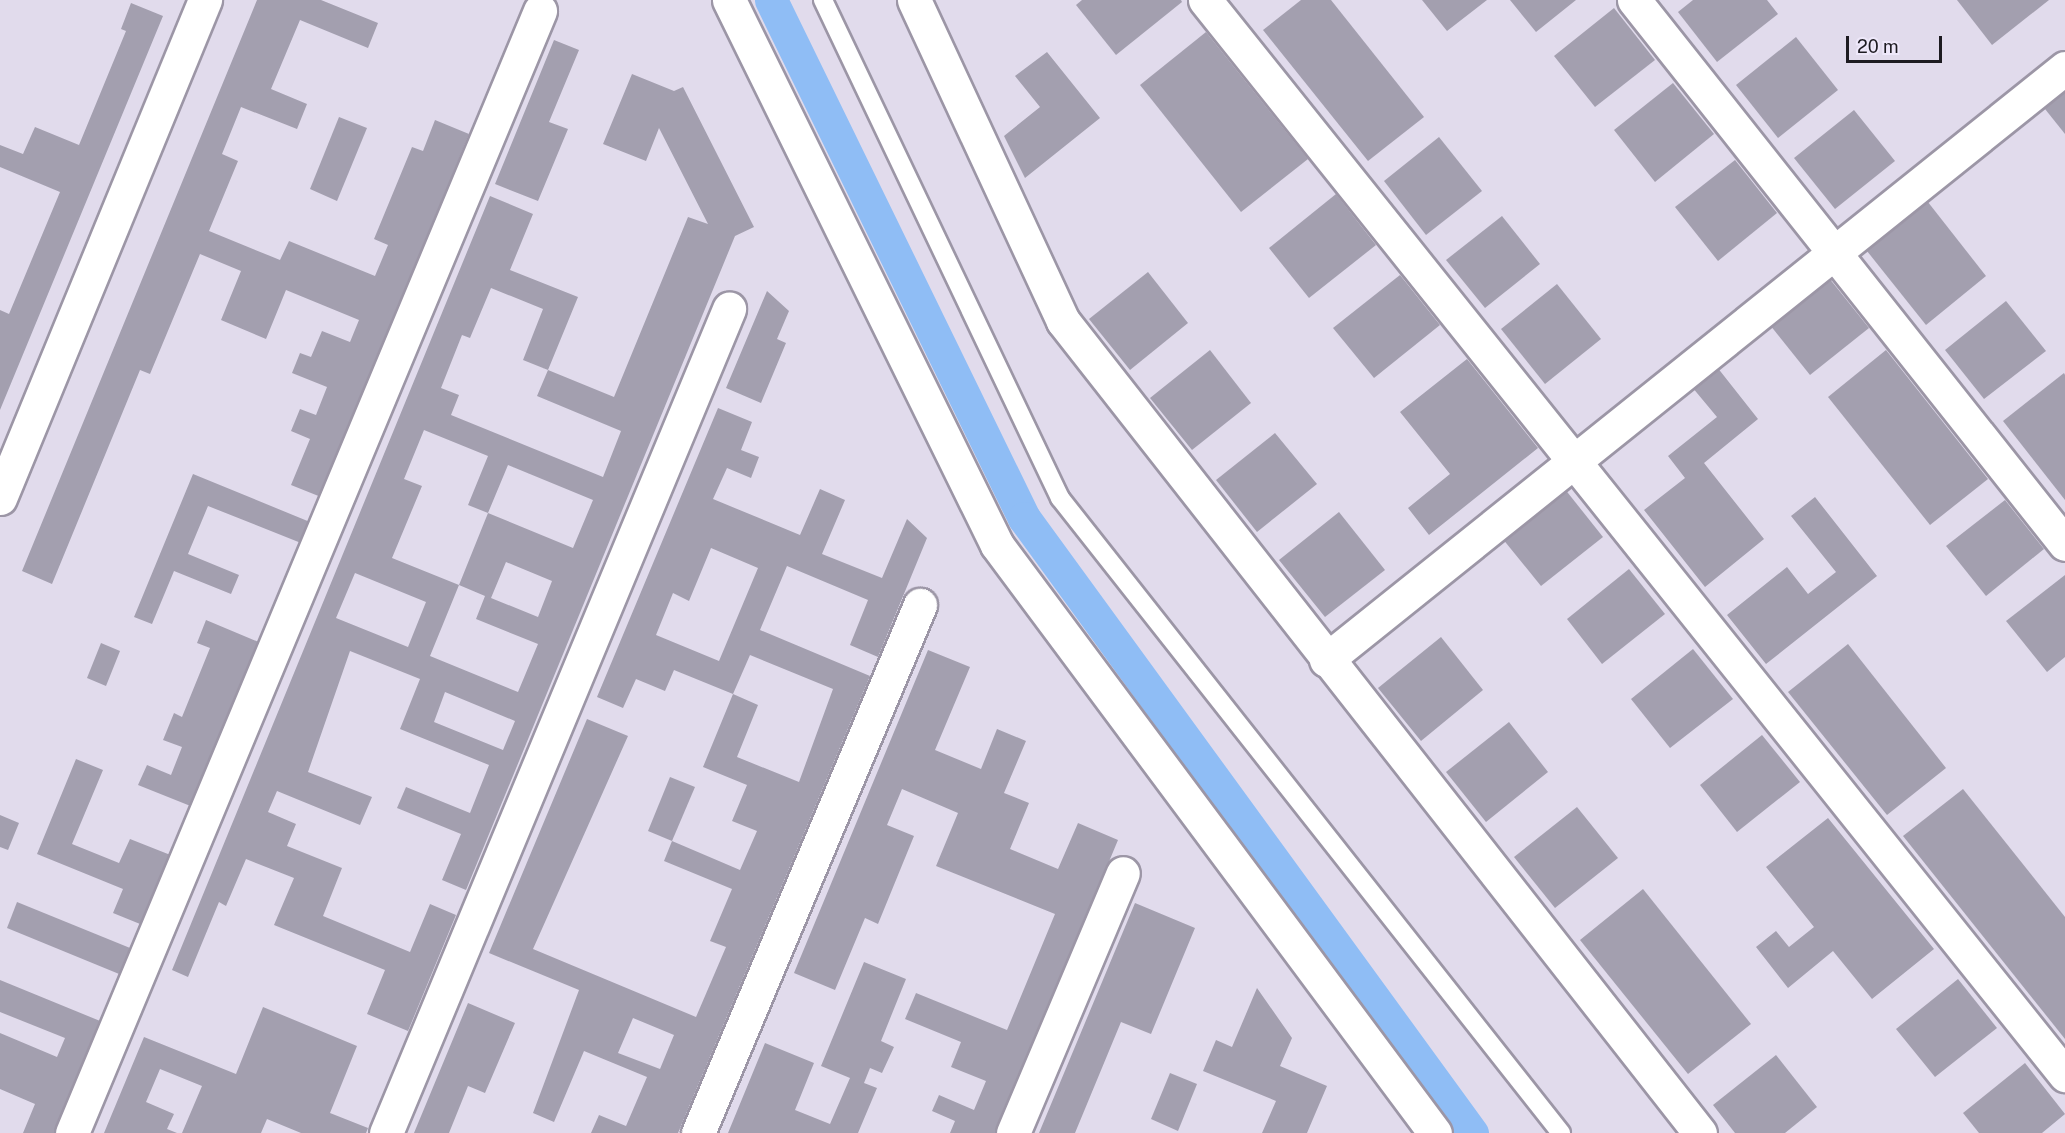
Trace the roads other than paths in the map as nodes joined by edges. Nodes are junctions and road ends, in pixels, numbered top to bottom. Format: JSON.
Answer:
{"nodes":[{"id":1,"x":205,"y":0,"type":"edge"},
{"id":2,"x":729,"y":0,"type":"edge"},
{"id":3,"x":823,"y":0,"type":"edge"},
{"id":4,"x":914,"y":0,"type":"edge"},
{"id":5,"x":1205,"y":0,"type":"edge"},
{"id":6,"x":1634,"y":0,"type":"edge"},
{"id":7,"x":540,"y":11,"type":"dead end"},
{"id":8,"x":2065,"y":68,"type":"edge"},
{"id":9,"x":1835,"y":253,"type":"junction"},
{"id":10,"x":729,"y":309,"type":"dead end"},
{"id":11,"x":1575,"y":464,"type":"junction"},
{"id":12,"x":0,"y":498,"type":"edge"},
{"id":13,"x":2065,"y":544,"type":"edge"},
{"id":14,"x":920,"y":605,"type":"dead end"},
{"id":15,"x":1326,"y":660,"type":"junction"},
{"id":16,"x":1124,"y":873,"type":"dead end"},
{"id":17,"x":2065,"y":1075,"type":"edge"},
{"id":18,"x":72,"y":1133,"type":"edge"},
{"id":19,"x":386,"y":1133,"type":"edge"},
{"id":20,"x":698,"y":1133,"type":"edge"},
{"id":21,"x":1013,"y":1133,"type":"edge"},
{"id":22,"x":1435,"y":1133,"type":"edge"},
{"id":23,"x":1561,"y":1133,"type":"edge"},
{"id":24,"x":1700,"y":1133,"type":"edge"}],
"edges":[{"from":1,"to":12,"type":"street"},
{"from":2,"to":22,"type":"street"},
{"from":3,"to":23,"type":"lane"},
{"from":4,"to":15,"type":"street"},
{"from":5,"to":11,"type":"street"},
{"from":6,"to":9,"type":"street"},
{"from":7,"to":18,"type":"street"},
{"from":8,"to":9,"type":"street"},
{"from":9,"to":11,"type":"street"},
{"from":9,"to":13,"type":"street"},
{"from":10,"to":19,"type":"street"},
{"from":11,"to":15,"type":"street"},
{"from":11,"to":17,"type":"street"},
{"from":14,"to":20,"type":"street"},
{"from":15,"to":24,"type":"street"},
{"from":16,"to":21,"type":"street"}]}
